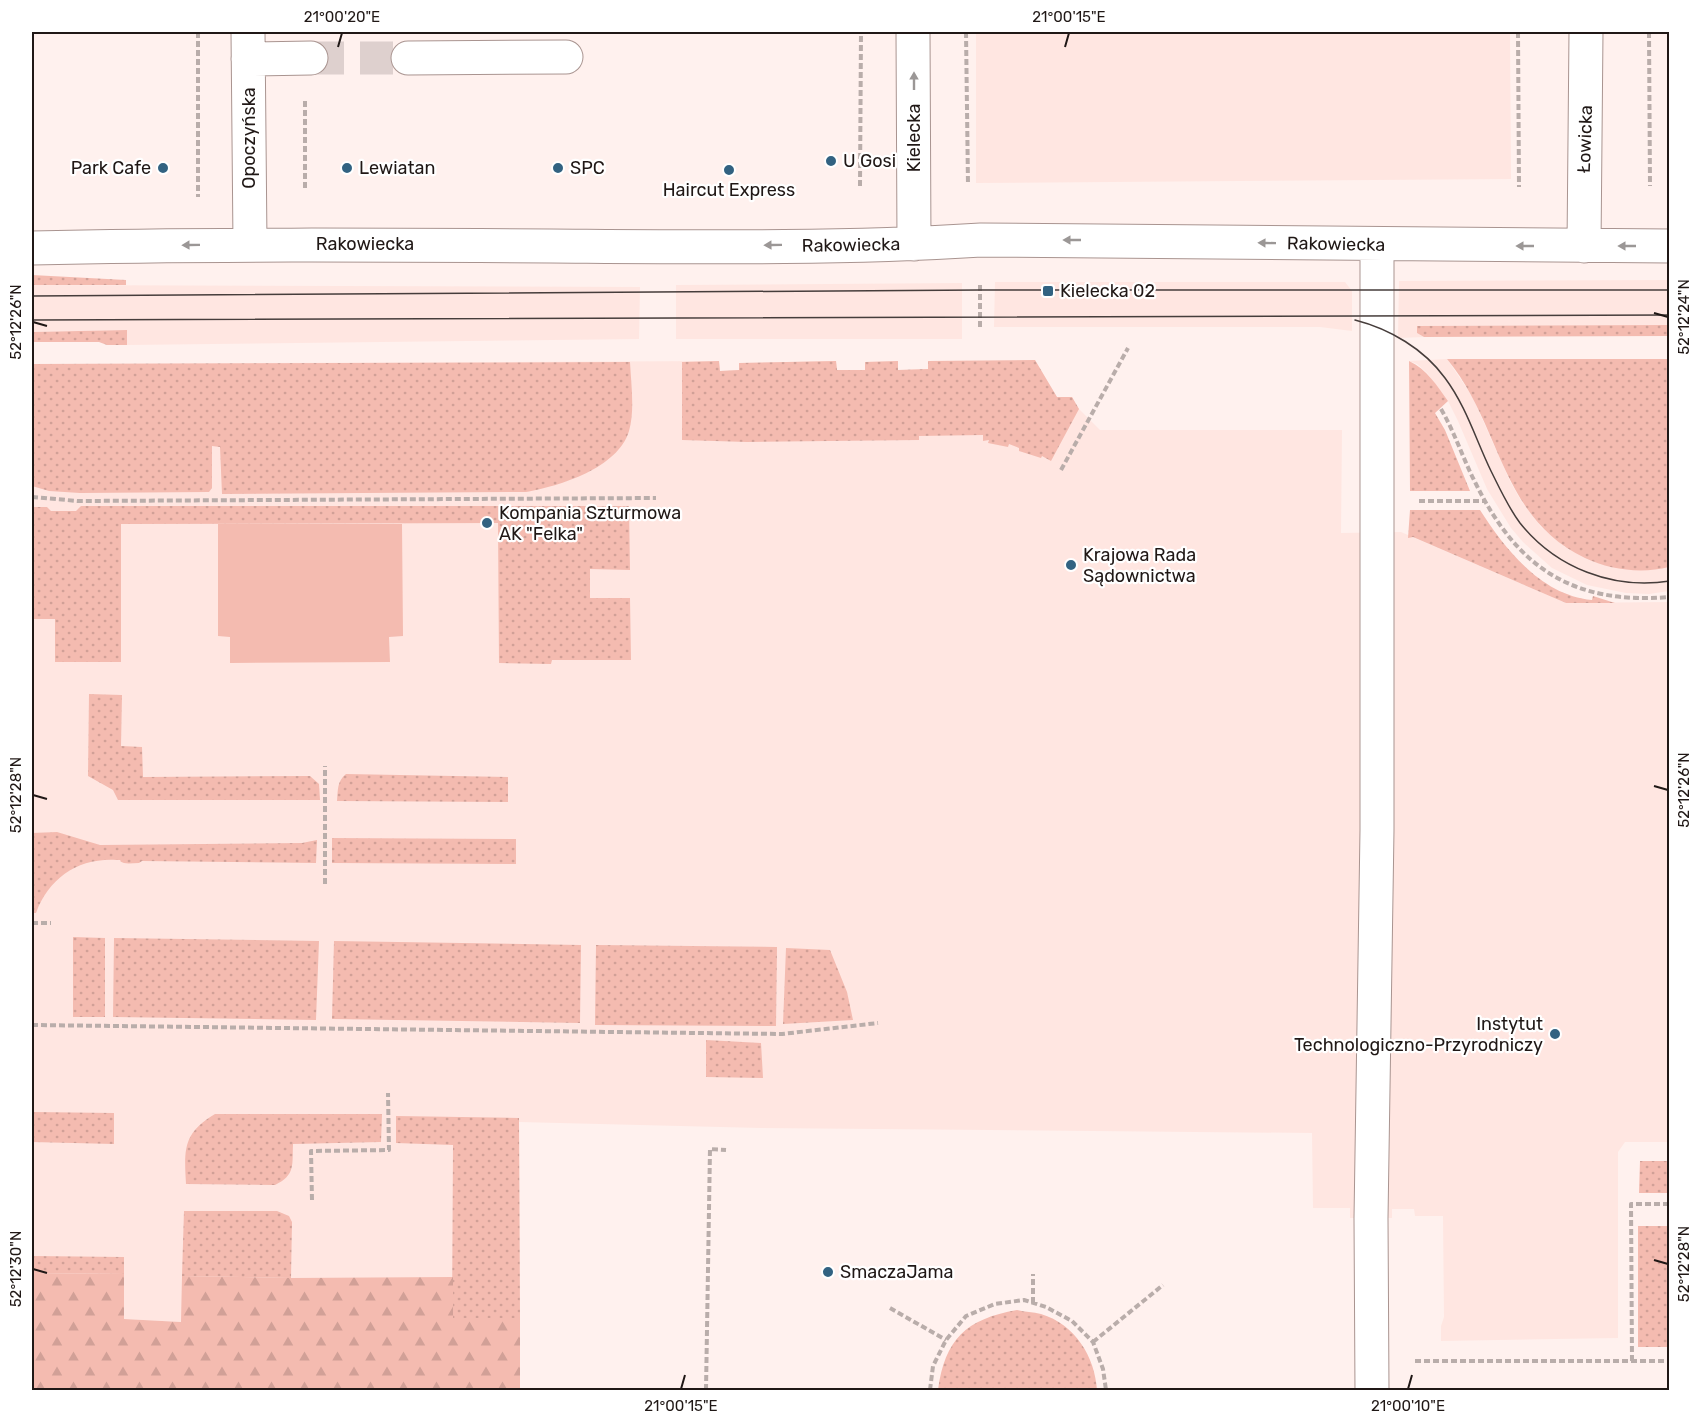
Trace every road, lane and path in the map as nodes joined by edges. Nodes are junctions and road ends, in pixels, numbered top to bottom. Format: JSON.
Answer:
{"nodes":[{"id":1,"x":198,"y":32,"type":"edge"},
{"id":2,"x":861,"y":32,"type":"edge"},
{"id":3,"x":913,"y":32,"type":"edge"},
{"id":4,"x":966,"y":32,"type":"edge"},
{"id":5,"x":1518,"y":32,"type":"edge"},
{"id":6,"x":1586,"y":32,"type":"edge"},
{"id":7,"x":1649,"y":32,"type":"edge"},
{"id":8,"x":248,"y":45,"type":"edge"},
{"id":9,"x":566,"y":57,"type":"dead end"},
{"id":10,"x":308,"y":58,"type":"joint"},
{"id":11,"x":408,"y":58,"type":"tunnel mouth"},
{"id":12,"x":968,"y":185,"type":"dead end"},
{"id":13,"x":860,"y":186,"type":"dead end"},
{"id":14,"x":1650,"y":186,"type":"dead end"},
{"id":15,"x":1519,"y":187,"type":"dead end"},
{"id":16,"x":305,"y":191,"type":"dead end"},
{"id":17,"x":198,"y":197,"type":"dead end"},
{"id":18,"x":250,"y":244,"type":"junction"},
{"id":19,"x":914,"y":244,"type":"junction"},
{"id":20,"x":1377,"y":245,"type":"junction"},
{"id":21,"x":1584,"y":246,"type":"junction"},
{"id":22,"x":1670,"y":246,"type":"edge"},
{"id":23,"x":32,"y":248,"type":"edge"},
{"id":24,"x":980,"y":279,"type":"dead end"},
{"id":25,"x":980,"y":327,"type":"dead end"},
{"id":26,"x":1128,"y":348,"type":"dead end"},
{"id":27,"x":1441,"y":409,"type":"dead end"},
{"id":28,"x":1061,"y":470,"type":"dead end"},
{"id":29,"x":32,"y":497,"type":"edge"},
{"id":30,"x":656,"y":498,"type":"dead end"},
{"id":31,"x":1414,"y":501,"type":"dead end"},
{"id":32,"x":1484,"y":501,"type":"junction"},
{"id":33,"x":1670,"y":597,"type":"edge"},
{"id":34,"x":325,"y":766,"type":"dead end"},
{"id":35,"x":325,"y":884,"type":"dead end"},
{"id":36,"x":32,"y":923,"type":"edge"},
{"id":37,"x":51,"y":923,"type":"dead end"},
{"id":38,"x":878,"y":1023,"type":"dead end"},
{"id":39,"x":32,"y":1025,"type":"edge"},
{"id":40,"x":388,"y":1093,"type":"dead end"},
{"id":41,"x":726,"y":1150,"type":"dead end"},
{"id":42,"x":312,"y":1200,"type":"dead end"},
{"id":43,"x":1670,"y":1204,"type":"edge"},
{"id":44,"x":1033,"y":1274,"type":"dead end"},
{"id":45,"x":1163,"y":1285,"type":"dead end"},
{"id":46,"x":1033,"y":1303,"type":"junction"},
{"id":47,"x":890,"y":1308,"type":"dead end"},
{"id":48,"x":946,"y":1340,"type":"junction"},
{"id":49,"x":1092,"y":1342,"type":"junction"},
{"id":50,"x":1405,"y":1361,"type":"dead end"},
{"id":51,"x":1632,"y":1361,"type":"junction"},
{"id":52,"x":1670,"y":1361,"type":"edge"},
{"id":53,"x":706,"y":1390,"type":"edge"},
{"id":54,"x":930,"y":1390,"type":"edge"},
{"id":55,"x":1106,"y":1390,"type":"edge"},
{"id":56,"x":1372,"y":1390,"type":"edge"}],
"edges":[{"from":1,"to":17,"type":"path"},
{"from":2,"to":13,"type":"path"},
{"from":19,"to":3,"type":"street","name":"Kielecka","one_way":true},
{"from":4,"to":12,"type":"path"},
{"from":5,"to":15,"type":"path"},
{"from":6,"to":21,"type":"street","name":"Łowicka"},
{"from":7,"to":14,"type":"path"},
{"from":8,"to":10,"type":"street"},
{"from":8,"to":18,"type":"street","name":"Opoczyńska"},
{"from":9,"to":11,"type":"street"},
{"from":10,"to":16,"type":"path"},
{"from":19,"to":18,"type":"street","name":"Rakowiecka","one_way":true},
{"from":18,"to":23,"type":"street","name":"Rakowiecka","one_way":true},
{"from":20,"to":19,"type":"street","name":"Rakowiecka","one_way":true},
{"from":21,"to":20,"type":"street","name":"Rakowiecka","one_way":true},
{"from":20,"to":56,"type":"street"},
{"from":22,"to":21,"type":"street","name":"Rakowiecka","one_way":true},
{"from":24,"to":25,"type":"path"},
{"from":26,"to":28,"type":"path"},
{"from":27,"to":32,"type":"path"},
{"from":29,"to":30,"type":"path"},
{"from":31,"to":32,"type":"path"},
{"from":32,"to":33,"type":"path"},
{"from":34,"to":35,"type":"path"},
{"from":36,"to":37,"type":"path"},
{"from":38,"to":39,"type":"path"},
{"from":40,"to":42,"type":"path"},
{"from":41,"to":53,"type":"path"},
{"from":43,"to":51,"type":"path"},
{"from":44,"to":46,"type":"path"},
{"from":45,"to":49,"type":"path"},
{"from":46,"to":48,"type":"path"},
{"from":46,"to":49,"type":"path"},
{"from":47,"to":48,"type":"path"},
{"from":48,"to":54,"type":"path"},
{"from":49,"to":55,"type":"path"},
{"from":50,"to":51,"type":"path"},
{"from":51,"to":52,"type":"path"}]}
